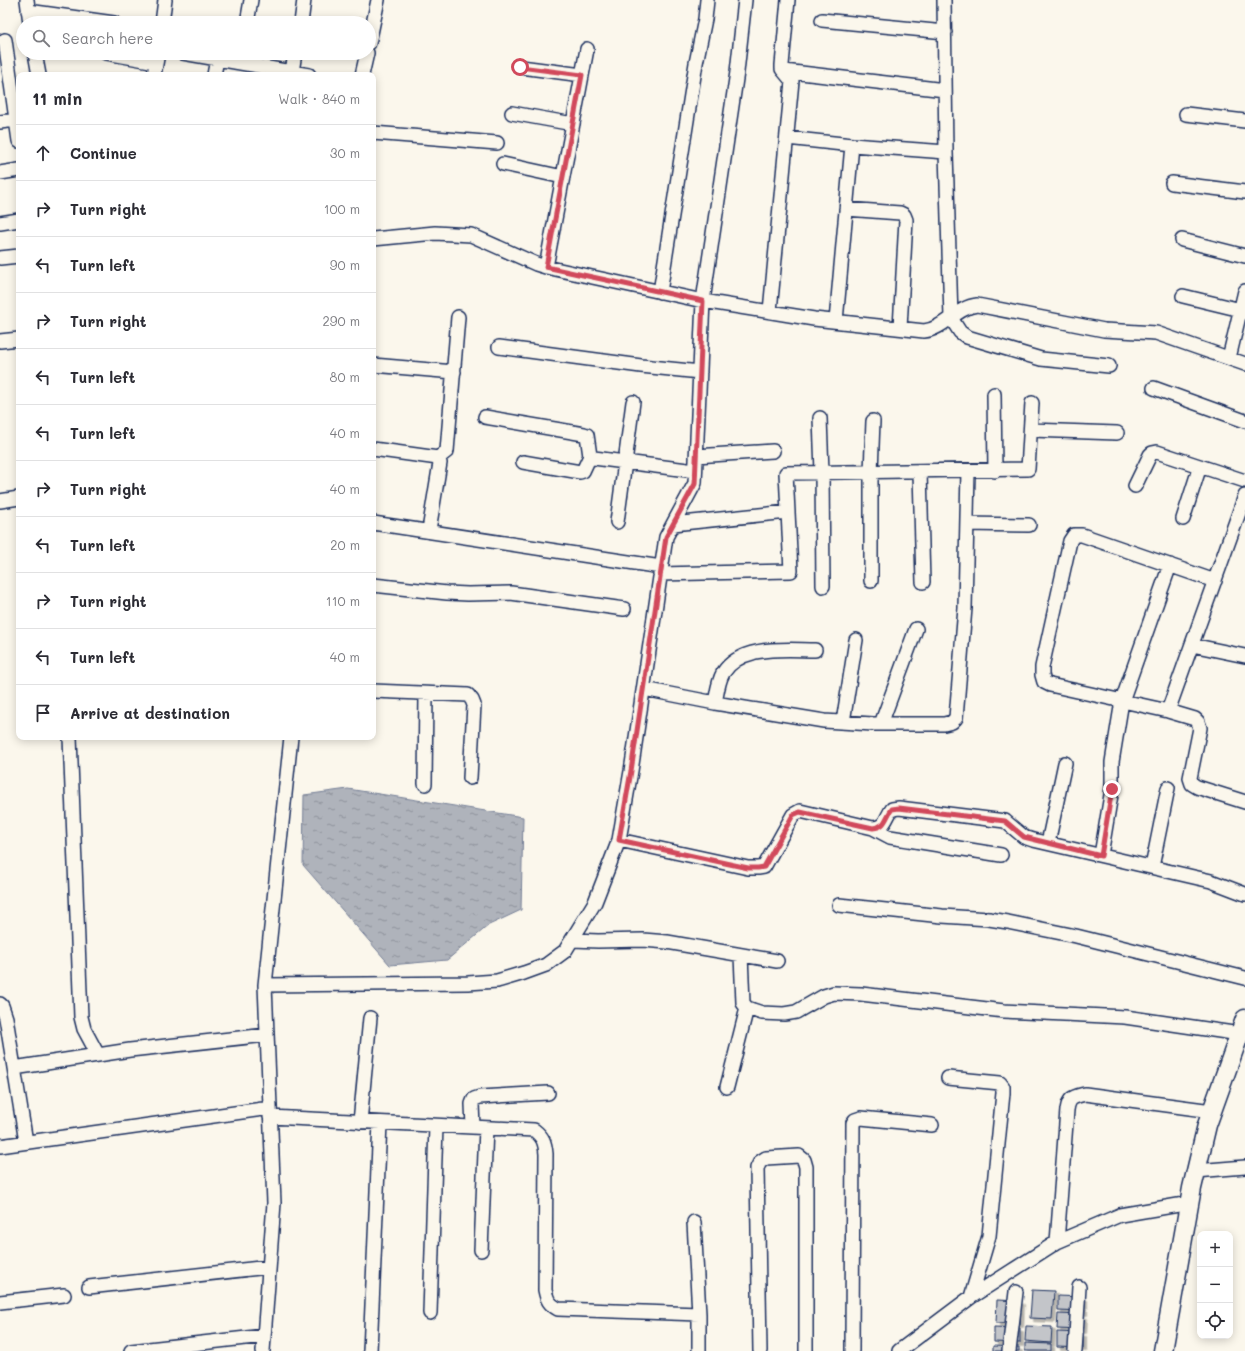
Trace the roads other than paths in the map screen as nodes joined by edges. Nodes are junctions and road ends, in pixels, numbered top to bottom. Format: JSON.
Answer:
{"nodes":[{"id":1,"x":165,"y":0,"type":"edge"},
{"id":2,"x":251,"y":0,"type":"edge"},
{"id":3,"x":304,"y":0,"type":"edge"},
{"id":4,"x":378,"y":0,"type":"edge"},
{"id":5,"x":707,"y":0,"type":"edge"},
{"id":6,"x":745,"y":0,"type":"edge"},
{"id":7,"x":788,"y":0,"type":"edge"},
{"id":8,"x":944,"y":0,"type":"edge"},
{"id":9,"x":28,"y":11,"type":"edge"},
{"id":10,"x":64,"y":16,"type":"edge"},
{"id":11,"x":163,"y":16,"type":"edge"},
{"id":12,"x":248,"y":16,"type":"edge"},
{"id":13,"x":301,"y":16,"type":"edge"},
{"id":14,"x":375,"y":16,"type":"edge"},
{"id":15,"x":822,"y":20,"type":"dead end"},
{"id":16,"x":945,"y":32,"type":"junction"},
{"id":17,"x":5,"y":40,"type":"dead end"},
{"id":18,"x":587,"y":48,"type":"dead end"},
{"id":19,"x":36,"y":60,"type":"edge"},
{"id":20,"x":156,"y":60,"type":"edge"},
{"id":21,"x":217,"y":60,"type":"edge"},
{"id":22,"x":245,"y":60,"type":"edge"},
{"id":23,"x":295,"y":60,"type":"edge"},
{"id":24,"x":365,"y":60,"type":"edge"},
{"id":25,"x":520,"y":67,"type":"dead end"},
{"id":26,"x":4,"y":71,"type":"edge"},
{"id":27,"x":784,"y":71,"type":"junction"},
{"id":28,"x":38,"y":72,"type":"edge"},
{"id":29,"x":154,"y":72,"type":"edge"},
{"id":30,"x":215,"y":72,"type":"edge"},
{"id":31,"x":269,"y":72,"type":"edge"},
{"id":32,"x":292,"y":72,"type":"joint"},
{"id":33,"x":363,"y":72,"type":"edge"},
{"id":34,"x":582,"y":75,"type":"junction"},
{"id":35,"x":945,"y":90,"type":"junction"},
{"id":36,"x":512,"y":113,"type":"dead end"},
{"id":37,"x":1186,"y":114,"type":"dead end"},
{"id":38,"x":16,"y":120,"type":"joint"},
{"id":39,"x":1245,"y":121,"type":"edge"},
{"id":40,"x":0,"y":122,"type":"edge"},
{"id":41,"x":573,"y":124,"type":"junction"},
{"id":42,"x":376,"y":133,"type":"edge"},
{"id":43,"x":787,"y":138,"type":"junction"},
{"id":44,"x":497,"y":143,"type":"dead end"},
{"id":45,"x":852,"y":146,"type":"junction"},
{"id":46,"x":946,"y":152,"type":"junction"},
{"id":47,"x":503,"y":164,"type":"dead end"},
{"id":48,"x":16,"y":170,"type":"edge"},
{"id":49,"x":0,"y":173,"type":"edge"},
{"id":50,"x":563,"y":177,"type":"junction"},
{"id":51,"x":1172,"y":183,"type":"dead end"},
{"id":52,"x":1245,"y":192,"type":"edge"},
{"id":53,"x":846,"y":209,"type":"junction"},
{"id":54,"x":16,"y":220,"type":"edge"},
{"id":55,"x":0,"y":223,"type":"edge"},
{"id":56,"x":376,"y":239,"type":"edge"},
{"id":57,"x":1182,"y":240,"type":"dead end"},
{"id":58,"x":16,"y":256,"type":"edge"},
{"id":59,"x":1245,"y":256,"type":"edge"},
{"id":60,"x":0,"y":258,"type":"edge"},
{"id":61,"x":546,"y":267,"type":"junction"},
{"id":62,"x":1245,"y":291,"type":"edge"},
{"id":63,"x":660,"y":292,"type":"junction"},
{"id":64,"x":1183,"y":296,"type":"dead end"},
{"id":65,"x":703,"y":301,"type":"junction"},
{"id":66,"x":1240,"y":310,"type":"junction"},
{"id":67,"x":770,"y":311,"type":"junction"},
{"id":68,"x":458,"y":317,"type":"dead end"},
{"id":69,"x":951,"y":318,"type":"junction"},
{"id":70,"x":836,"y":321,"type":"junction"},
{"id":71,"x":900,"y":328,"type":"junction"},
{"id":72,"x":16,"y":339,"type":"edge"},
{"id":73,"x":0,"y":341,"type":"edge"},
{"id":74,"x":499,"y":347,"type":"dead end"},
{"id":75,"x":1229,"y":358,"type":"junction"},
{"id":76,"x":1245,"y":364,"type":"edge"},
{"id":77,"x":376,"y":365,"type":"edge"},
{"id":78,"x":1109,"y":366,"type":"dead end"},
{"id":79,"x":454,"y":372,"type":"junction"},
{"id":80,"x":700,"y":372,"type":"junction"},
{"id":81,"x":1154,"y":388,"type":"dead end"},
{"id":82,"x":994,"y":394,"type":"dead end"},
{"id":83,"x":633,"y":402,"type":"dead end"},
{"id":84,"x":1032,"y":403,"type":"dead end"},
{"id":85,"x":486,"y":417,"type":"dead end"},
{"id":86,"x":820,"y":418,"type":"dead end"},
{"id":87,"x":873,"y":421,"type":"dead end"},
{"id":88,"x":1245,"y":421,"type":"edge"},
{"id":89,"x":1031,"y":430,"type":"junction"},
{"id":90,"x":1117,"y":433,"type":"dead end"},
{"id":91,"x":376,"y":449,"type":"edge"},
{"id":92,"x":773,"y":452,"type":"dead end"},
{"id":93,"x":590,"y":456,"type":"junction"},
{"id":94,"x":696,"y":456,"type":"junction"},
{"id":95,"x":438,"y":458,"type":"junction"},
{"id":96,"x":523,"y":462,"type":"dead end"},
{"id":97,"x":626,"y":462,"type":"junction"},
{"id":98,"x":1200,"y":466,"type":"junction"},
{"id":99,"x":695,"y":471,"type":"junction"},
{"id":100,"x":968,"y":471,"type":"junction"},
{"id":101,"x":995,"y":471,"type":"junction"},
{"id":102,"x":822,"y":472,"type":"junction"},
{"id":103,"x":871,"y":472,"type":"junction"},
{"id":104,"x":920,"y":472,"type":"junction"},
{"id":105,"x":1245,"y":481,"type":"edge"},
{"id":106,"x":1135,"y":486,"type":"dead end"},
{"id":107,"x":1245,"y":496,"type":"edge"},
{"id":108,"x":16,"y":498,"type":"edge"},
{"id":109,"x":0,"y":501,"type":"edge"},
{"id":110,"x":788,"y":512,"type":"junction"},
{"id":111,"x":1182,"y":519,"type":"dead end"},
{"id":112,"x":617,"y":522,"type":"dead end"},
{"id":113,"x":376,"y":523,"type":"edge"},
{"id":114,"x":673,"y":524,"type":"junction"},
{"id":115,"x":967,"y":524,"type":"junction"},
{"id":116,"x":1029,"y":525,"type":"dead end"},
{"id":117,"x":429,"y":530,"type":"junction"},
{"id":118,"x":1170,"y":566,"type":"junction"},
{"id":119,"x":660,"y":570,"type":"junction"},
{"id":120,"x":871,"y":581,"type":"dead end"},
{"id":121,"x":1215,"y":581,"type":"junction"},
{"id":122,"x":922,"y":582,"type":"dead end"},
{"id":123,"x":376,"y":585,"type":"edge"},
{"id":124,"x":823,"y":586,"type":"dead end"},
{"id":125,"x":624,"y":610,"type":"dead end"},
{"id":126,"x":916,"y":629,"type":"dead end"},
{"id":127,"x":856,"y":640,"type":"dead end"},
{"id":128,"x":1192,"y":645,"type":"junction"},
{"id":129,"x":815,"y":650,"type":"dead end"},
{"id":130,"x":1245,"y":656,"type":"edge"},
{"id":131,"x":644,"y":689,"type":"junction"},
{"id":132,"x":376,"y":691,"type":"edge"},
{"id":133,"x":426,"y":694,"type":"junction"},
{"id":134,"x":1122,"y":701,"type":"junction"},
{"id":135,"x":715,"y":703,"type":"junction"},
{"id":136,"x":1168,"y":711,"type":"junction"},
{"id":137,"x":843,"y":722,"type":"junction"},
{"id":138,"x":881,"y":724,"type":"junction"},
{"id":139,"x":70,"y":740,"type":"edge"},
{"id":140,"x":291,"y":740,"type":"edge"},
{"id":141,"x":1065,"y":763,"type":"dead end"},
{"id":142,"x":470,"y":778,"type":"dead end"},
{"id":143,"x":425,"y":784,"type":"dead end"},
{"id":144,"x":1168,"y":788,"type":"dead end"},
{"id":145,"x":1245,"y":802,"type":"edge"},
{"id":146,"x":873,"y":828,"type":"junction"},
{"id":147,"x":619,"y":840,"type":"junction"},
{"id":148,"x":1048,"y":843,"type":"junction"},
{"id":149,"x":1001,"y":855,"type":"dead end"},
{"id":150,"x":1101,"y":856,"type":"junction"},
{"id":151,"x":1152,"y":867,"type":"junction"},
{"id":152,"x":1245,"y":894,"type":"edge"},
{"id":153,"x":839,"y":905,"type":"dead end"},
{"id":154,"x":573,"y":940,"type":"junction"},
{"id":155,"x":741,"y":954,"type":"junction"},
{"id":156,"x":777,"y":961,"type":"dead end"},
{"id":157,"x":1245,"y":978,"type":"edge"},
{"id":158,"x":265,"y":985,"type":"junction"},
{"id":159,"x":0,"y":1004,"type":"edge"},
{"id":160,"x":747,"y":1008,"type":"junction"},
{"id":161,"x":370,"y":1018,"type":"dead end"},
{"id":162,"x":1242,"y":1026,"type":"edge"},
{"id":163,"x":267,"y":1036,"type":"junction"},
{"id":164,"x":6,"y":1055,"type":"edge"},
{"id":165,"x":98,"y":1055,"type":"junction"},
{"id":166,"x":14,"y":1068,"type":"junction"},
{"id":167,"x":948,"y":1078,"type":"dead end"},
{"id":168,"x":727,"y":1086,"type":"dead end"},
{"id":169,"x":548,"y":1093,"type":"dead end"},
{"id":170,"x":1212,"y":1111,"type":"junction"},
{"id":171,"x":270,"y":1112,"type":"junction"},
{"id":172,"x":360,"y":1122,"type":"junction"},
{"id":173,"x":380,"y":1123,"type":"junction"},
{"id":174,"x":932,"y":1125,"type":"dead end"},
{"id":175,"x":436,"y":1126,"type":"junction"},
{"id":176,"x":480,"y":1128,"type":"junction"},
{"id":177,"x":26,"y":1142,"type":"junction"},
{"id":178,"x":0,"y":1146,"type":"edge"},
{"id":179,"x":1245,"y":1167,"type":"edge"},
{"id":180,"x":1196,"y":1171,"type":"junction"},
{"id":181,"x":1190,"y":1203,"type":"junction"},
{"id":182,"x":694,"y":1222,"type":"dead end"},
{"id":183,"x":1057,"y":1242,"type":"junction"},
{"id":184,"x":481,"y":1250,"type":"dead end"},
{"id":185,"x":269,"y":1267,"type":"junction"},
{"id":186,"x":89,"y":1287,"type":"dead end"},
{"id":187,"x":1078,"y":1287,"type":"dead end"},
{"id":188,"x":1016,"y":1292,"type":"dead end"},
{"id":189,"x":64,"y":1295,"type":"dead end"},
{"id":190,"x":971,"y":1297,"type":"junction"},
{"id":191,"x":0,"y":1302,"type":"edge"},
{"id":192,"x":430,"y":1313,"type":"dead end"},
{"id":193,"x":699,"y":1314,"type":"junction"},
{"id":194,"x":264,"y":1336,"type":"junction"},
{"id":195,"x":131,"y":1351,"type":"edge"},
{"id":196,"x":263,"y":1351,"type":"edge"},
{"id":197,"x":370,"y":1351,"type":"edge"},
{"id":198,"x":699,"y":1351,"type":"edge"},
{"id":199,"x":760,"y":1351,"type":"edge"},
{"id":200,"x":806,"y":1351,"type":"edge"},
{"id":201,"x":852,"y":1351,"type":"edge"},
{"id":202,"x":898,"y":1351,"type":"edge"},
{"id":203,"x":1009,"y":1351,"type":"edge"},
{"id":204,"x":1075,"y":1351,"type":"edge"},
{"id":205,"x":1163,"y":1351,"type":"edge"}],
"edges":[{"from":1,"to":11,"type":"street"},
{"from":2,"to":12,"type":"street"},
{"from":3,"to":13,"type":"street"},
{"from":4,"to":14,"type":"street"},
{"from":5,"to":63,"type":"street"},
{"from":6,"to":65,"type":"street"},
{"from":7,"to":27,"type":"street"},
{"from":8,"to":16,"type":"street"},
{"from":9,"to":10,"type":"street"},
{"from":15,"to":16,"type":"street"},
{"from":16,"to":35,"type":"street"},
{"from":17,"to":26,"type":"street"},
{"from":18,"to":34,"type":"street"},
{"from":19,"to":28,"type":"street"},
{"from":20,"to":29,"type":"street"},
{"from":21,"to":30,"type":"street"},
{"from":22,"to":31,"type":"street"},
{"from":23,"to":32,"type":"street"},
{"from":24,"to":33,"type":"street"},
{"from":25,"to":34,"type":"street"},
{"from":26,"to":38,"type":"street"},
{"from":27,"to":35,"type":"street"},
{"from":27,"to":43,"type":"street"},
{"from":31,"to":32,"type":"street"},
{"from":34,"to":41,"type":"street"},
{"from":35,"to":46,"type":"street"},
{"from":36,"to":41,"type":"street"},
{"from":37,"to":39,"type":"street"},
{"from":38,"to":40,"type":"street"},
{"from":41,"to":50,"type":"street"},
{"from":42,"to":44,"type":"street"},
{"from":43,"to":45,"type":"street"},
{"from":43,"to":67,"type":"street"},
{"from":45,"to":46,"type":"street"},
{"from":45,"to":53,"type":"street"},
{"from":46,"to":69,"type":"street"},
{"from":47,"to":50,"type":"street"},
{"from":48,"to":49,"type":"street"},
{"from":50,"to":61,"type":"street"},
{"from":51,"to":52,"type":"street"},
{"from":53,"to":70,"type":"street"},
{"from":53,"to":71,"type":"street"},
{"from":54,"to":55,"type":"street"},
{"from":56,"to":61,"type":"street"},
{"from":57,"to":59,"type":"street"},
{"from":58,"to":60,"type":"street"},
{"from":61,"to":63,"type":"street"},
{"from":62,"to":66,"type":"street"},
{"from":63,"to":65,"type":"street"},
{"from":64,"to":66,"type":"street"},
{"from":65,"to":67,"type":"street"},
{"from":65,"to":80,"type":"street"},
{"from":66,"to":75,"type":"street"},
{"from":67,"to":70,"type":"street"},
{"from":68,"to":79,"type":"street"},
{"from":69,"to":71,"type":"street"},
{"from":69,"to":75,"type":"street"},
{"from":69,"to":78,"type":"street"},
{"from":70,"to":71,"type":"street"},
{"from":72,"to":73,"type":"street"},
{"from":74,"to":80,"type":"street"},
{"from":75,"to":76,"type":"street"},
{"from":77,"to":79,"type":"street"},
{"from":79,"to":95,"type":"street"},
{"from":80,"to":94,"type":"street"},
{"from":81,"to":88,"type":"street"},
{"from":82,"to":101,"type":"street"},
{"from":83,"to":97,"type":"street"},
{"from":84,"to":89,"type":"street"},
{"from":85,"to":93,"type":"street"},
{"from":86,"to":102,"type":"street"},
{"from":87,"to":103,"type":"street"},
{"from":89,"to":90,"type":"street"},
{"from":89,"to":101,"type":"street"},
{"from":91,"to":95,"type":"street"},
{"from":92,"to":94,"type":"street"},
{"from":93,"to":96,"type":"street"},
{"from":93,"to":97,"type":"street"},
{"from":94,"to":99,"type":"street"},
{"from":95,"to":117,"type":"street"},
{"from":97,"to":99,"type":"street"},
{"from":97,"to":112,"type":"street"},
{"from":98,"to":105,"type":"street"},
{"from":98,"to":106,"type":"street"},
{"from":98,"to":111,"type":"street"},
{"from":99,"to":114,"type":"street"},
{"from":100,"to":101,"type":"street"},
{"from":100,"to":104,"type":"street"},
{"from":100,"to":115,"type":"street"},
{"from":102,"to":103,"type":"street"},
{"from":102,"to":110,"type":"street"},
{"from":102,"to":124,"type":"street"},
{"from":103,"to":104,"type":"street"},
{"from":103,"to":120,"type":"street"},
{"from":104,"to":122,"type":"street"},
{"from":107,"to":121,"type":"street"},
{"from":108,"to":109,"type":"street"},
{"from":110,"to":114,"type":"street"},
{"from":110,"to":119,"type":"street"},
{"from":113,"to":117,"type":"street"},
{"from":114,"to":119,"type":"street"},
{"from":115,"to":116,"type":"street"},
{"from":115,"to":138,"type":"street"},
{"from":117,"to":119,"type":"street"},
{"from":118,"to":121,"type":"street"},
{"from":118,"to":134,"type":"street"},
{"from":118,"to":134,"type":"street"},
{"from":119,"to":131,"type":"street"},
{"from":121,"to":128,"type":"street"},
{"from":123,"to":125,"type":"street"},
{"from":126,"to":138,"type":"street"},
{"from":127,"to":137,"type":"street"},
{"from":128,"to":130,"type":"street"},
{"from":128,"to":136,"type":"street"},
{"from":129,"to":135,"type":"street"},
{"from":131,"to":135,"type":"street"},
{"from":131,"to":147,"type":"street"},
{"from":132,"to":133,"type":"street"},
{"from":133,"to":142,"type":"street"},
{"from":133,"to":143,"type":"street"},
{"from":134,"to":136,"type":"street"},
{"from":134,"to":150,"type":"street"},
{"from":135,"to":137,"type":"street"},
{"from":136,"to":145,"type":"street"},
{"from":137,"to":138,"type":"street"},
{"from":139,"to":165,"type":"street"},
{"from":140,"to":158,"type":"street"},
{"from":141,"to":148,"type":"street"},
{"from":144,"to":151,"type":"street"},
{"from":146,"to":147,"type":"street"},
{"from":146,"to":148,"type":"street"},
{"from":146,"to":149,"type":"street"},
{"from":147,"to":154,"type":"street"},
{"from":148,"to":150,"type":"street"},
{"from":150,"to":151,"type":"street"},
{"from":151,"to":152,"type":"street"},
{"from":153,"to":157,"type":"street"},
{"from":154,"to":155,"type":"street"},
{"from":154,"to":158,"type":"street"},
{"from":155,"to":156,"type":"street"},
{"from":155,"to":160,"type":"street"},
{"from":158,"to":163,"type":"street"},
{"from":159,"to":164,"type":"street"},
{"from":160,"to":162,"type":"street"},
{"from":160,"to":168,"type":"street"},
{"from":161,"to":172,"type":"street"},
{"from":162,"to":170,"type":"street"},
{"from":163,"to":165,"type":"street"},
{"from":163,"to":171,"type":"street"},
{"from":164,"to":166,"type":"street"},
{"from":165,"to":166,"type":"street"},
{"from":166,"to":177,"type":"street"},
{"from":167,"to":190,"type":"street"},
{"from":169,"to":176,"type":"street"},
{"from":170,"to":180,"type":"street"},
{"from":170,"to":183,"type":"street"},
{"from":171,"to":172,"type":"street"},
{"from":171,"to":177,"type":"street"},
{"from":171,"to":185,"type":"street"},
{"from":172,"to":173,"type":"street"},
{"from":173,"to":175,"type":"street"},
{"from":173,"to":197,"type":"street"},
{"from":174,"to":201,"type":"street"},
{"from":175,"to":176,"type":"street"},
{"from":175,"to":192,"type":"street"},
{"from":176,"to":184,"type":"street"},
{"from":176,"to":193,"type":"street"},
{"from":177,"to":178,"type":"street"},
{"from":179,"to":180,"type":"street"},
{"from":180,"to":181,"type":"street"},
{"from":181,"to":183,"type":"street"},
{"from":181,"to":205,"type":"street"},
{"from":182,"to":193,"type":"street"},
{"from":183,"to":190,"type":"street"},
{"from":185,"to":186,"type":"street"},
{"from":185,"to":194,"type":"street"},
{"from":187,"to":204,"type":"street"},
{"from":188,"to":203,"type":"street"},
{"from":189,"to":191,"type":"street"},
{"from":190,"to":202,"type":"street"},
{"from":193,"to":198,"type":"street"},
{"from":194,"to":195,"type":"street"},
{"from":194,"to":196,"type":"street"},
{"from":199,"to":200,"type":"street"}]}
